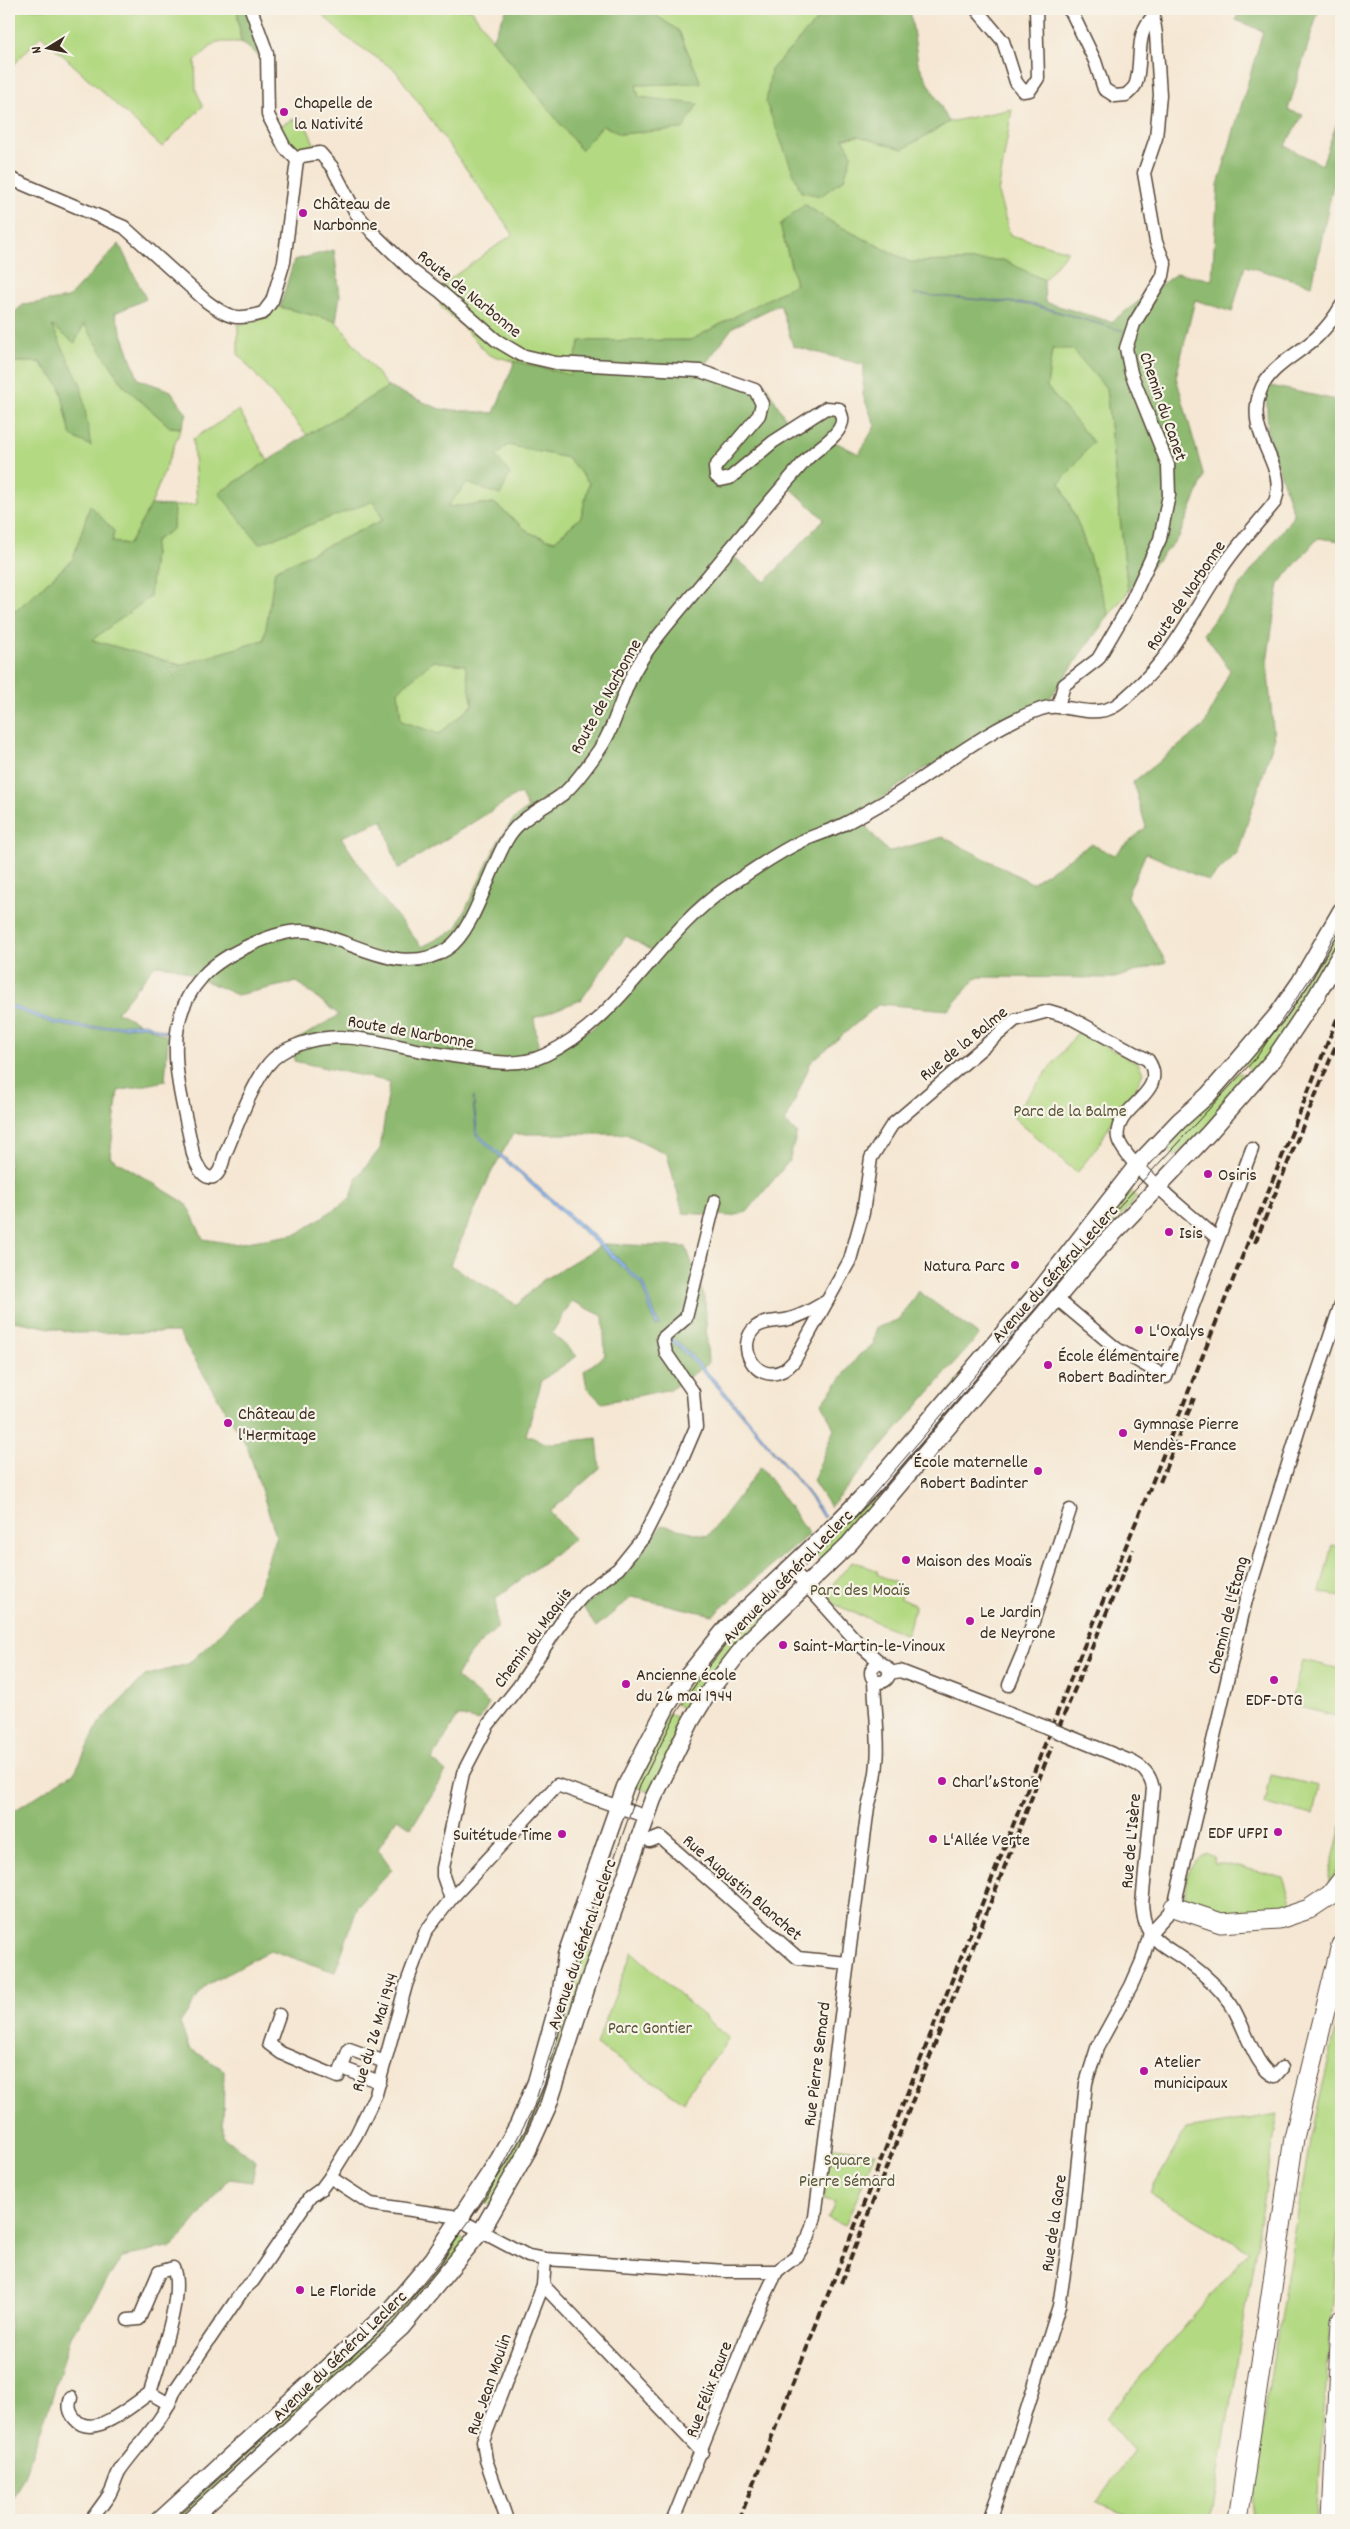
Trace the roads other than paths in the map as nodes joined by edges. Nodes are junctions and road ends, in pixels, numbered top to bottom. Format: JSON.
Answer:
{"nodes":[{"id":1,"x":251,"y":9,"type":"edge"},
{"id":2,"x":976,"y":9,"type":"edge"},
{"id":3,"x":1036,"y":9,"type":"edge"},
{"id":4,"x":1068,"y":9,"type":"edge"},
{"id":5,"x":1153,"y":12,"type":"edge"},
{"id":6,"x":297,"y":160,"type":"junction"},
{"id":7,"x":9,"y":178,"type":"edge"},
{"id":8,"x":1341,"y":306,"type":"edge"},
{"id":9,"x":1058,"y":706,"type":"junction"},
{"id":10,"x":1341,"y":910,"type":"edge"},
{"id":11,"x":1341,"y":953,"type":"edge"},
{"id":12,"x":1252,"y":1149,"type":"dead end"},
{"id":13,"x":1137,"y":1165,"type":"junction"},
{"id":14,"x":1159,"y":1186,"type":"junction"},
{"id":15,"x":714,"y":1201,"type":"dead end"},
{"id":16,"x":1217,"y":1238,"type":"junction"},
{"id":17,"x":1056,"y":1298,"type":"junction"},
{"id":18,"x":827,"y":1301,"type":"junction"},
{"id":19,"x":1341,"y":1304,"type":"edge"},
{"id":20,"x":1070,"y":1510,"type":"dead end"},
{"id":21,"x":790,"y":1567,"type":"junction"},
{"id":22,"x":807,"y":1584,"type":"junction"},
{"id":23,"x":880,"y":1674,"type":"junction"},
{"id":24,"x":1009,"y":1685,"type":"dead end"},
{"id":25,"x":618,"y":1806,"type":"junction"},
{"id":26,"x":646,"y":1817,"type":"junction"},
{"id":27,"x":650,"y":1841,"type":"dead end"},
{"id":28,"x":1341,"y":1881,"type":"edge"},
{"id":29,"x":451,"y":1899,"type":"junction"},
{"id":30,"x":1174,"y":1907,"type":"junction"},
{"id":31,"x":1150,"y":1933,"type":"junction"},
{"id":32,"x":1341,"y":1945,"type":"edge"},
{"id":33,"x":847,"y":1963,"type":"junction"},
{"id":34,"x":279,"y":2014,"type":"dead end"},
{"id":35,"x":385,"y":2062,"type":"junction"},
{"id":36,"x":342,"y":2068,"type":"junction"},
{"id":37,"x":1282,"y":2068,"type":"dead end"},
{"id":38,"x":380,"y":2082,"type":"junction"},
{"id":39,"x":330,"y":2177,"type":"junction"},
{"id":40,"x":456,"y":2218,"type":"junction"},
{"id":41,"x":482,"y":2230,"type":"junction"},
{"id":42,"x":545,"y":2259,"type":"junction"},
{"id":43,"x":777,"y":2271,"type":"junction"},
{"id":44,"x":543,"y":2286,"type":"junction"},
{"id":45,"x":128,"y":2320,"type":"dead end"},
{"id":46,"x":1341,"y":2320,"type":"edge"},
{"id":47,"x":150,"y":2393,"type":"junction"},
{"id":48,"x":71,"y":2398,"type":"dead end"},
{"id":49,"x":169,"y":2404,"type":"junction"},
{"id":50,"x":702,"y":2452,"type":"junction"},
{"id":51,"x":91,"y":2520,"type":"edge"},
{"id":52,"x":160,"y":2520,"type":"edge"},
{"id":53,"x":190,"y":2520,"type":"edge"},
{"id":54,"x":507,"y":2520,"type":"edge"},
{"id":55,"x":673,"y":2520,"type":"edge"},
{"id":56,"x":989,"y":2520,"type":"edge"},
{"id":57,"x":1238,"y":2520,"type":"edge"},
{"id":58,"x":1332,"y":2520,"type":"edge"}],
"edges":[{"from":1,"to":6,"type":"street"},
{"from":2,"to":3,"type":"street"},
{"from":4,"to":5,"type":"street"},
{"from":5,"to":9,"type":"street","name":"Chemin du Canet"},
{"from":6,"to":7,"type":"street"},
{"from":6,"to":9,"type":"street","name":"Route de Narbonne"},
{"from":8,"to":9,"type":"street","name":"Route de Narbonne"},
{"from":10,"to":13,"type":"main road","name":"Avenue du Général Leclerc"},
{"from":11,"to":14,"type":"main road","name":"Avenue du Général Leclerc"},
{"from":12,"to":16,"type":"street"},
{"from":13,"to":14,"type":"street","name":"Rue de la Balme"},
{"from":13,"to":18,"type":"street","name":"Rue de la Balme"},
{"from":13,"to":21,"type":"main road","name":"Avenue du Général Leclerc"},
{"from":14,"to":16,"type":"street","name":"Rue de la Balme"},
{"from":14,"to":17,"type":"main road","name":"Avenue du Général Leclerc"},
{"from":15,"to":29,"type":"street","name":"Chemin du Maquis"},
{"from":16,"to":17,"type":"street"},
{"from":17,"to":22,"type":"main road","name":"Avenue du Général Leclerc"},
{"from":18,"to":18,"type":"street","name":"Rue de la Balme"},
{"from":19,"to":30,"type":"street","name":"Chemin de l'Étang"},
{"from":20,"to":24,"type":"street"},
{"from":21,"to":22,"type":"street"},
{"from":21,"to":25,"type":"main road","name":"Avenue du Général Leclerc"},
{"from":22,"to":23,"type":"street"},
{"from":22,"to":26,"type":"main road","name":"Avenue du Général Leclerc"},
{"from":23,"to":31,"type":"street","name":"Rue de L'Isère","bridge":true},
{"from":23,"to":33,"type":"street","name":"Rue Pierre Semard"},
{"from":25,"to":26,"type":"street","name":"Rue du 26 Mai 1944"},
{"from":25,"to":29,"type":"street","name":"Rue du 26 Mai 1944"},
{"from":25,"to":40,"type":"main road","name":"Avenue du Général Leclerc"},
{"from":26,"to":41,"type":"main road","name":"Avenue du Général Leclerc"},
{"from":27,"to":33,"type":"street","name":"Rue Augustin Blanchet"},
{"from":28,"to":30,"type":"highway"},
{"from":29,"to":35,"type":"street","name":"Rue du 26 Mai 1944"},
{"from":30,"to":31,"type":"street","name":"Chemin de l'Étang"},
{"from":31,"to":37,"type":"street"},
{"from":31,"to":56,"type":"street","name":"Rue de la Gare"},
{"from":32,"to":57,"type":"highway"},
{"from":33,"to":43,"type":"street","name":"Rue Pierre Semard"},
{"from":34,"to":36,"type":"street"},
{"from":35,"to":36,"type":"street"},
{"from":35,"to":38,"type":"street","name":"Rue du 26 Mai 1944"},
{"from":36,"to":38,"type":"street"},
{"from":38,"to":39,"type":"street","name":"Rue du 26 Mai 1944"},
{"from":39,"to":40,"type":"street"},
{"from":39,"to":49,"type":"street","name":"Rue du 26 Mai 1944"},
{"from":40,"to":41,"type":"street"},
{"from":40,"to":52,"type":"main road","name":"Avenue du Général Leclerc"},
{"from":41,"to":42,"type":"street"},
{"from":41,"to":53,"type":"main road","name":"Avenue du Général Leclerc"},
{"from":42,"to":43,"type":"street"},
{"from":42,"to":44,"type":"street","name":"Rue Jean Moulin"},
{"from":43,"to":50,"type":"street","name":"Rue Félix Faure"},
{"from":44,"to":50,"type":"street"},
{"from":44,"to":54,"type":"street","name":"Rue Jean Moulin"},
{"from":45,"to":47,"type":"street"},
{"from":46,"to":58,"type":"highway"},
{"from":47,"to":48,"type":"street"},
{"from":47,"to":49,"type":"street"},
{"from":49,"to":51,"type":"street","name":"Rue du 26 Mai 1944"},
{"from":50,"to":55,"type":"street","name":"Rue Félix Faure"}]}
